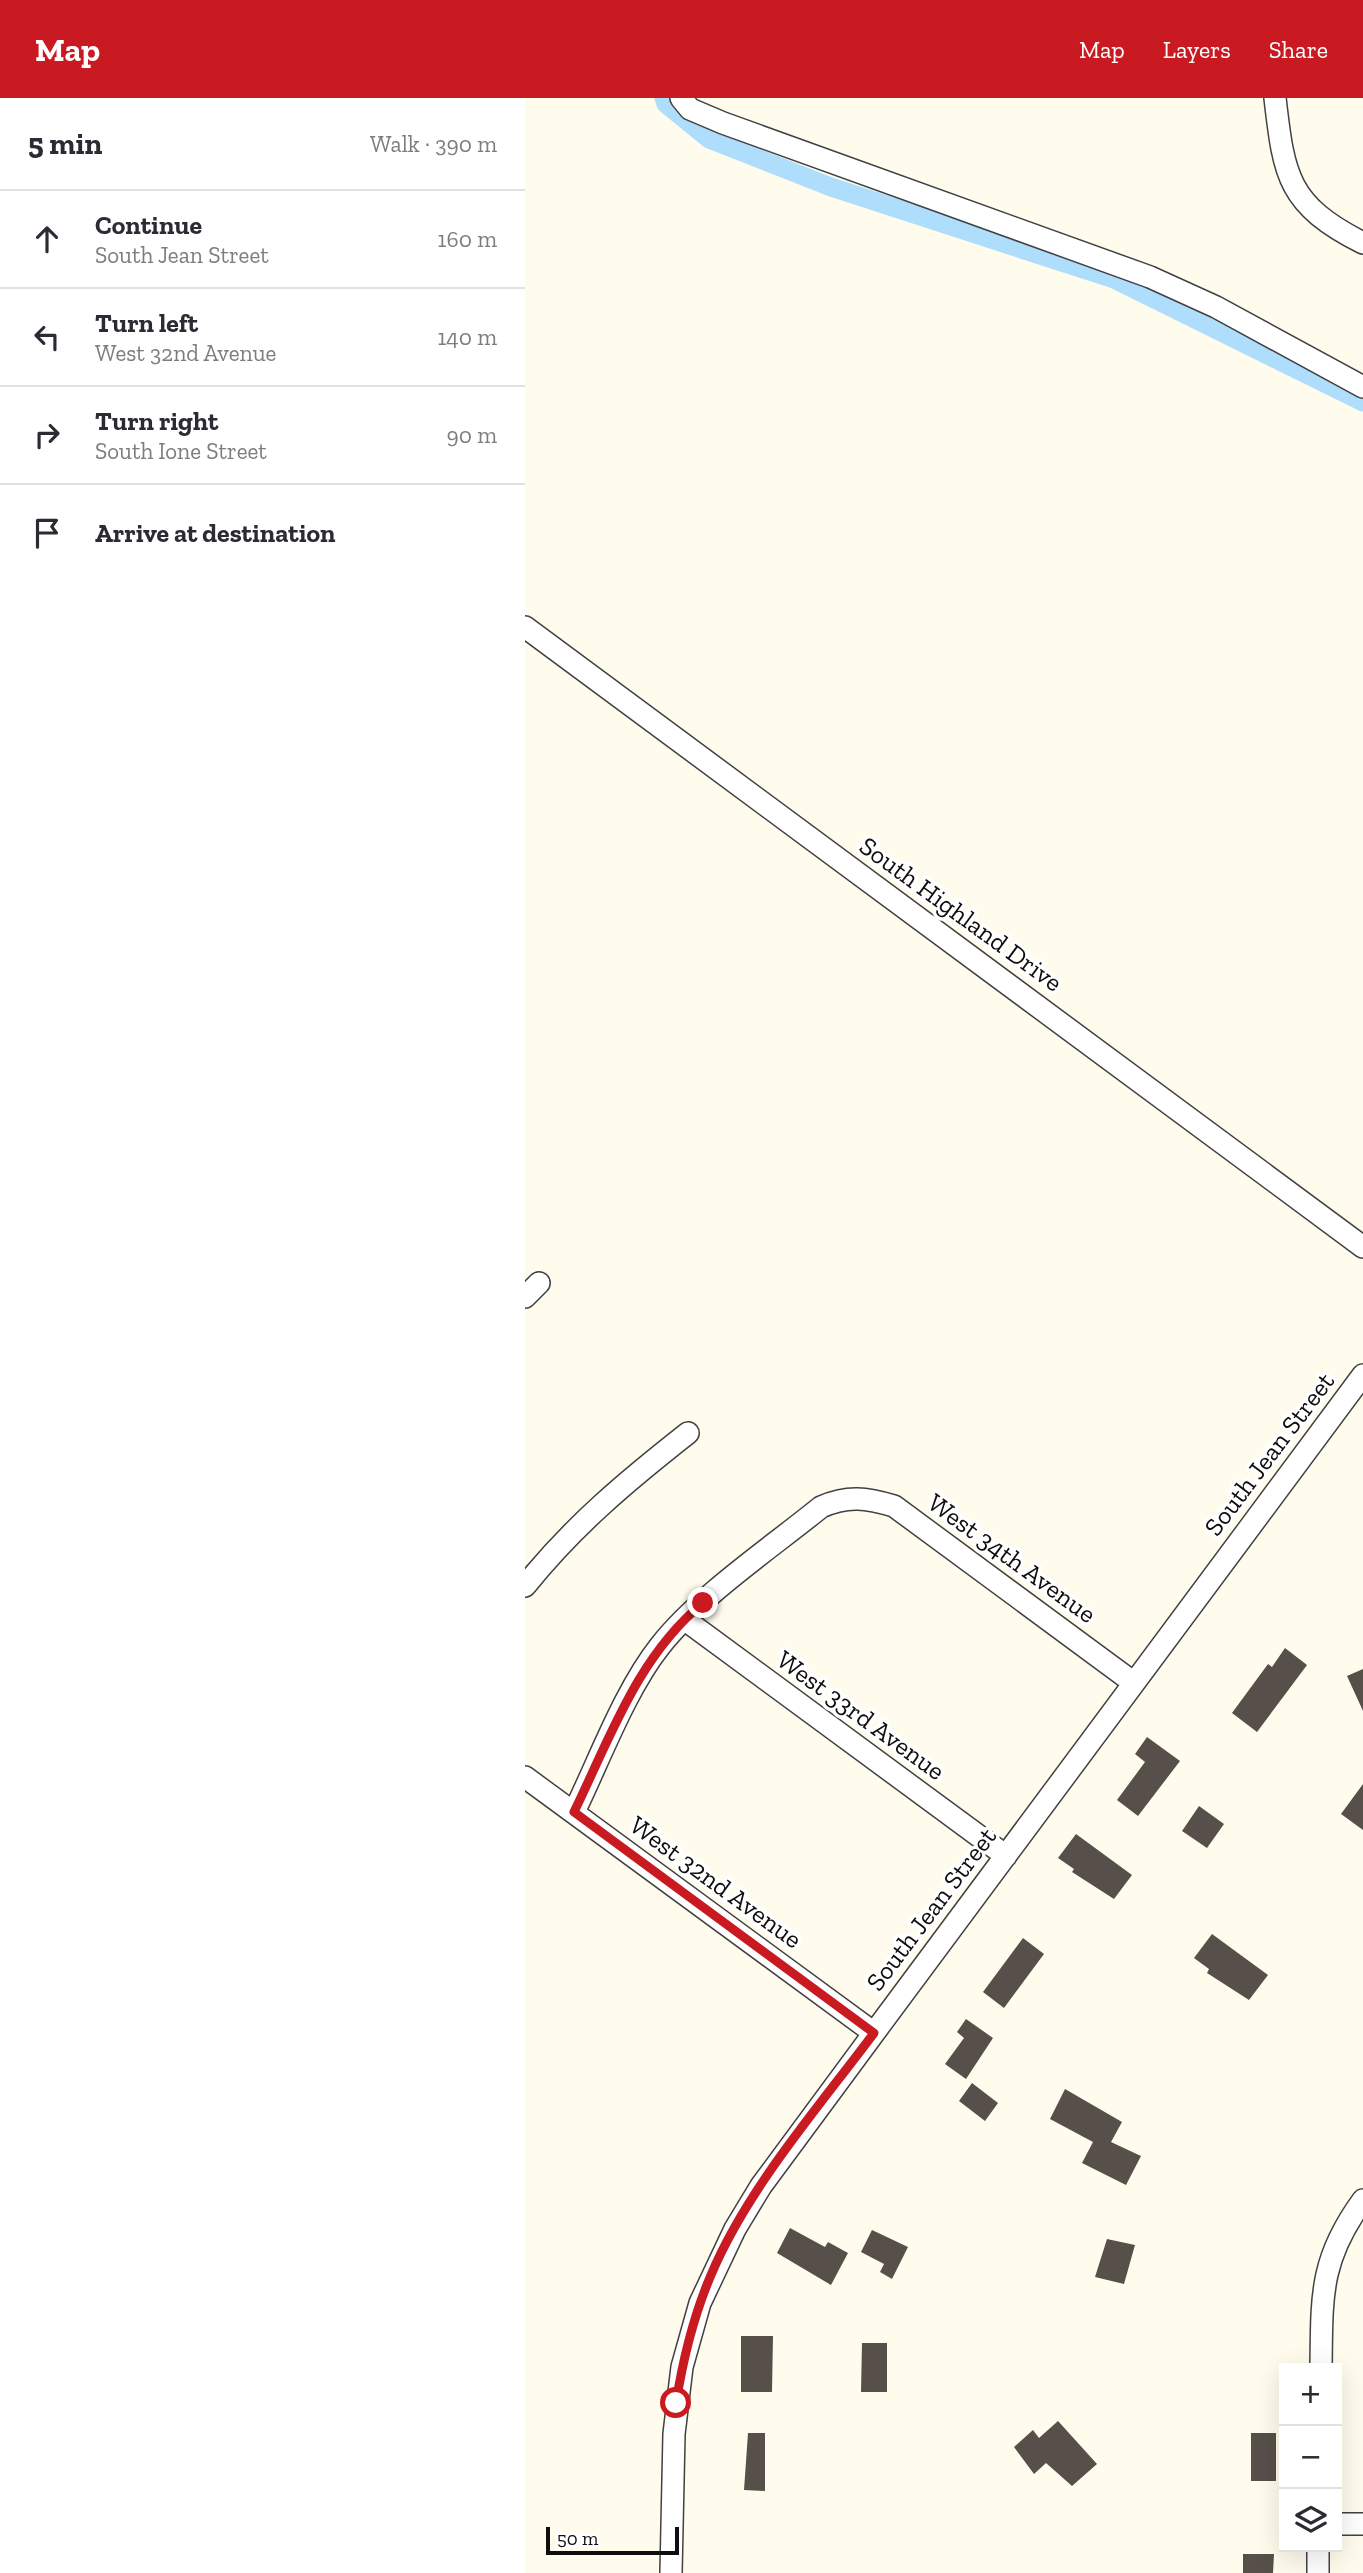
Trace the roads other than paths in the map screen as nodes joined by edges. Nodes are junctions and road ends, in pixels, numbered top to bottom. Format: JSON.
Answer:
{"nodes":[{"id":1,"x":681,"y":98,"type":"edge"},
{"id":2,"x":1275,"y":98,"type":"edge"},
{"id":3,"x":1363,"y":243,"type":"edge"},
{"id":4,"x":1363,"y":387,"type":"edge"},
{"id":5,"x":525,"y":627,"type":"edge"},
{"id":6,"x":1363,"y":1247,"type":"edge"},
{"id":7,"x":1363,"y":1375,"type":"edge"},
{"id":8,"x":688,"y":1433,"type":"dead end"},
{"id":9,"x":525,"y":1586,"type":"edge"},
{"id":10,"x":684,"y":1619,"type":"junction"},
{"id":11,"x":1134,"y":1683,"type":"junction"},
{"id":12,"x":525,"y":1777,"type":"edge"},
{"id":13,"x":574,"y":1812,"type":"junction"},
{"id":14,"x":1006,"y":1856,"type":"junction"},
{"id":15,"x":874,"y":2033,"type":"junction"},
{"id":16,"x":1363,"y":2200,"type":"edge"},
{"id":17,"x":1321,"y":2363,"type":"edge"},
{"id":18,"x":1342,"y":2524,"type":"edge"},
{"id":19,"x":1363,"y":2524,"type":"edge"},
{"id":20,"x":1318,"y":2552,"type":"edge"},
{"id":21,"x":671,"y":2573,"type":"edge"},
{"id":22,"x":1318,"y":2573,"type":"edge"}],
"edges":[{"from":1,"to":4,"type":"street"},
{"from":2,"to":3,"type":"street"},
{"from":5,"to":6,"type":"street","name":"South Highland Drive"},
{"from":7,"to":11,"type":"street","name":"South Jean Street"},
{"from":8,"to":9,"type":"street"},
{"from":10,"to":11,"type":"street","name":"West 34th Avenue"},
{"from":10,"to":13,"type":"street"},
{"from":10,"to":14,"type":"street","name":"West 33rd Avenue"},
{"from":11,"to":14,"type":"street","name":"South Jean Street"},
{"from":12,"to":13,"type":"street","name":"West 32nd Avenue"},
{"from":13,"to":15,"type":"street","name":"West 32nd Avenue"},
{"from":14,"to":15,"type":"street","name":"South Jean Street"},
{"from":15,"to":21,"type":"street","name":"South Jean Street"},
{"from":16,"to":17,"type":"street"},
{"from":18,"to":19,"type":"street"},
{"from":20,"to":22,"type":"street"}]}
